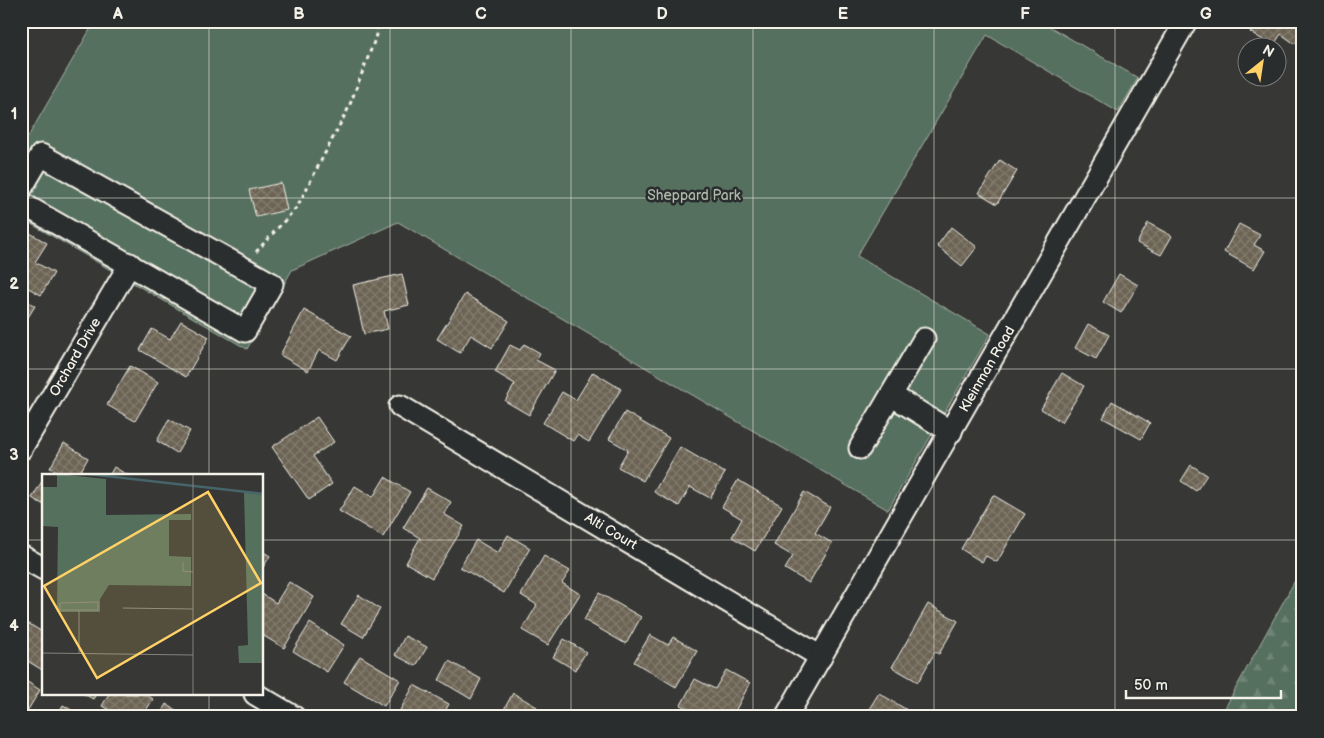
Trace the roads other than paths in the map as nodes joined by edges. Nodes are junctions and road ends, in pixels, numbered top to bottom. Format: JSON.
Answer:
{"nodes":[{"id":1,"x":1186,"y":21,"type":"edge"},
{"id":2,"x":21,"y":189,"type":"edge"},
{"id":3,"x":21,"y":202,"type":"edge"},
{"id":4,"x":130,"y":264,"type":"junction"},
{"id":5,"x":924,"y":339,"type":"dead end"},
{"id":6,"x":891,"y":395,"type":"junction"},
{"id":7,"x":400,"y":406,"type":"dead end"},
{"id":8,"x":951,"y":432,"type":"junction"},
{"id":9,"x":860,"y":448,"type":"dead end"},
{"id":10,"x":21,"y":450,"type":"edge"},
{"id":11,"x":21,"y":556,"type":"edge"},
{"id":12,"x":42,"y":568,"type":"edge"},
{"id":13,"x":821,"y":657,"type":"junction"},
{"id":14,"x":259,"y":696,"type":"edge"},
{"id":15,"x":294,"y":717,"type":"edge"},
{"id":16,"x":786,"y":717,"type":"edge"}],
"edges":[{"from":1,"to":8,"type":"street","name":"Kleinman Road"},
{"from":2,"to":4,"type":"street"},
{"from":3,"to":4,"type":"street"},
{"from":4,"to":10,"type":"street","name":"Orchard Drive"},
{"from":5,"to":6,"type":"street"},
{"from":6,"to":8,"type":"street"},
{"from":6,"to":9,"type":"street"},
{"from":7,"to":13,"type":"street","name":"Alti Court"},
{"from":8,"to":13,"type":"street","name":"Kleinman Road"},
{"from":11,"to":12,"type":"street"},
{"from":13,"to":16,"type":"street","name":"Kleinman Road"},
{"from":14,"to":15,"type":"street"}]}
